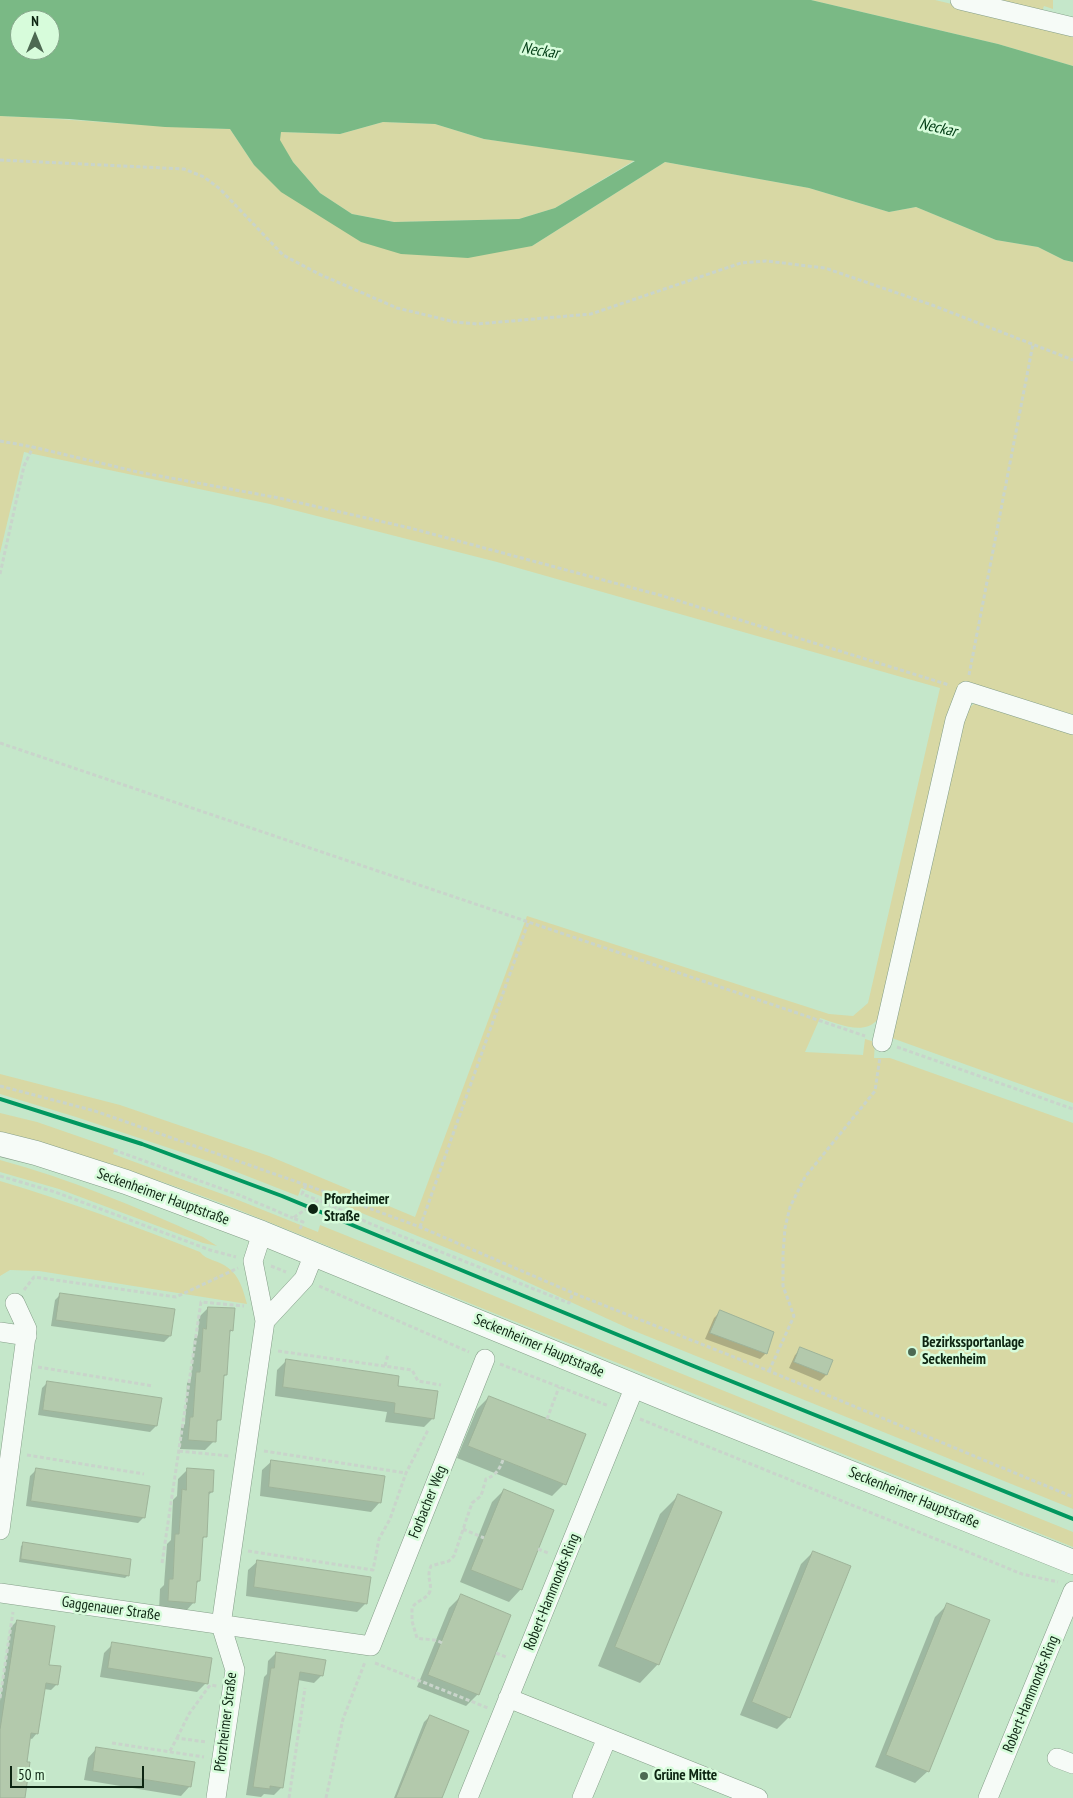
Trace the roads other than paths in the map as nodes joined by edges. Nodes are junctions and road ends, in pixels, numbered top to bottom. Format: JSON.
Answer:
{"nodes":[{"id":1,"x":960,"y":0,"type":"edge"},
{"id":2,"x":1073,"y":27,"type":"edge"},
{"id":3,"x":1073,"y":725,"type":"edge"},
{"id":4,"x":882,"y":1042,"type":"road end"},
{"id":5,"x":0,"y":1144,"type":"edge"},
{"id":6,"x":262,"y":1233,"type":"junction"},
{"id":7,"x":314,"y":1254,"type":"junction"},
{"id":8,"x":14,"y":1302,"type":"road end"},
{"id":9,"x":263,"y":1314,"type":"junction"},
{"id":10,"x":0,"y":1332,"type":"edge"},
{"id":11,"x":26,"y":1336,"type":"junction"},
{"id":12,"x":486,"y":1359,"type":"road end"},
{"id":13,"x":636,"y":1386,"type":"junction"},
{"id":14,"x":0,"y":1530,"type":"edge"},
{"id":15,"x":1070,"y":1579,"type":"edge"},
{"id":16,"x":8,"y":1594,"type":"edge"},
{"id":17,"x":221,"y":1626,"type":"junction"},
{"id":18,"x":505,"y":1706,"type":"junction"},
{"id":19,"x":607,"y":1738,"type":"junction"},
{"id":20,"x":216,"y":1798,"type":"edge"},
{"id":21,"x":468,"y":1798,"type":"edge"},
{"id":22,"x":582,"y":1798,"type":"edge"},
{"id":23,"x":758,"y":1798,"type":"edge"},
{"id":24,"x":988,"y":1798,"type":"edge"}],
"edges":[{"from":1,"to":2,"type":"street"},
{"from":3,"to":4,"type":"street"},
{"from":5,"to":6,"type":"main road","name":"Seckenheimer Hauptstraße"},
{"from":6,"to":7,"type":"main road","name":"Seckenheimer Hauptstraße"},
{"from":6,"to":9,"type":"street","name":"Pforzheimer Straße"},
{"from":7,"to":9,"type":"street"},
{"from":7,"to":13,"type":"main road","name":"Seckenheimer Hauptstraße"},
{"from":8,"to":11,"type":"street"},
{"from":9,"to":17,"type":"street","name":"Pforzheimer Straße"},
{"from":10,"to":11,"type":"street"},
{"from":11,"to":14,"type":"street"},
{"from":12,"to":17,"type":"street","name":"Forbacher Weg"},
{"from":13,"to":15,"type":"main road","name":"Seckenheimer Hauptstraße"},
{"from":13,"to":18,"type":"street","name":"Robert-Hammonds-Ring"},
{"from":15,"to":24,"type":"street","name":"Robert-Hammonds-Ring"},
{"from":16,"to":17,"type":"street","name":"Gaggenauer Straße"},
{"from":17,"to":20,"type":"street","name":"Pforzheimer Straße"},
{"from":18,"to":19,"type":"street"},
{"from":18,"to":21,"type":"street","name":"Robert-Hammonds-Ring"},
{"from":19,"to":22,"type":"street"},
{"from":19,"to":23,"type":"street"}]}
